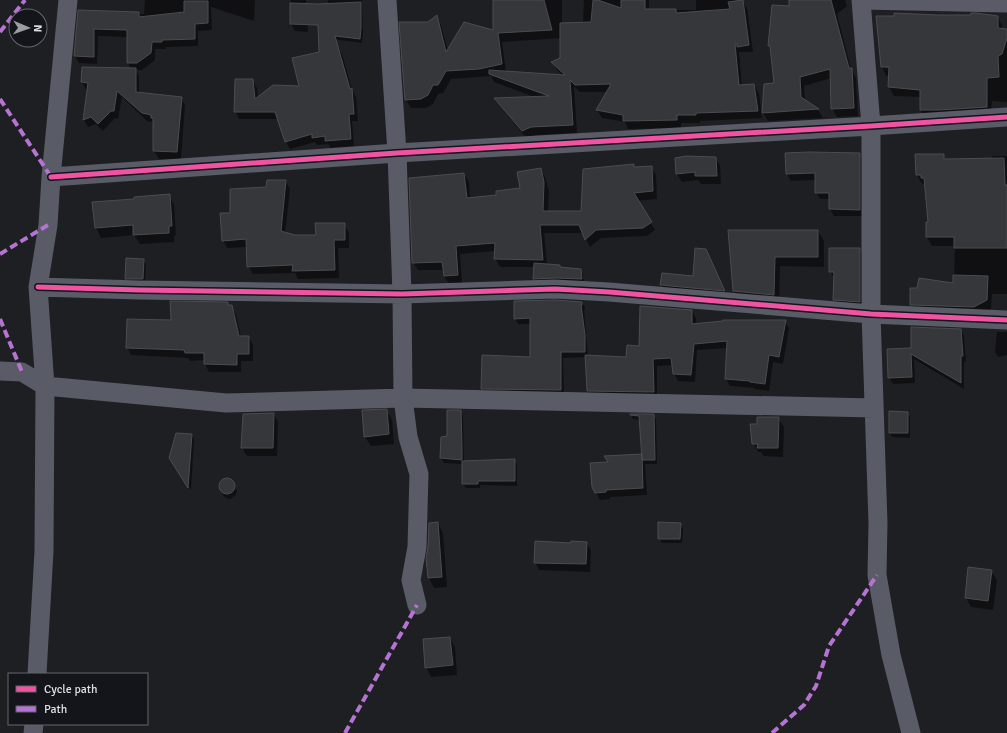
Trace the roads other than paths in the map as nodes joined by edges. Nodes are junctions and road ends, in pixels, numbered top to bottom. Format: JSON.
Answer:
{"nodes":[{"id":1,"x":68,"y":0,"type":"edge"},
{"id":2,"x":386,"y":0,"type":"edge"},
{"id":3,"x":861,"y":0,"type":"edge"},
{"id":4,"x":1007,"y":3,"type":"edge"},
{"id":5,"x":1007,"y":117,"type":"edge"},
{"id":6,"x":871,"y":126,"type":"junction"},
{"id":7,"x":397,"y":153,"type":"junction"},
{"id":8,"x":51,"y":177,"type":"junction"},
{"id":9,"x":38,"y":287,"type":"junction"},
{"id":10,"x":402,"y":294,"type":"junction"},
{"id":11,"x":871,"y":314,"type":"junction"},
{"id":12,"x":1007,"y":320,"type":"edge"},
{"id":13,"x":0,"y":371,"type":"edge"},
{"id":14,"x":45,"y":386,"type":"junction"},
{"id":15,"x":403,"y":398,"type":"junction"},
{"id":16,"x":874,"y":408,"type":"junction"},
{"id":17,"x":417,"y":605,"type":"dead end"},
{"id":18,"x":37,"y":673,"type":"edge"},
{"id":19,"x":911,"y":733,"type":"edge"}],
"edges":[{"from":1,"to":8,"type":"street"},
{"from":2,"to":7,"type":"street"},
{"from":3,"to":4,"type":"street"},
{"from":3,"to":6,"type":"street"},
{"from":5,"to":6,"type":"street"},
{"from":6,"to":7,"type":"street"},
{"from":6,"to":11,"type":"street"},
{"from":7,"to":8,"type":"street"},
{"from":7,"to":10,"type":"street"},
{"from":8,"to":9,"type":"street"},
{"from":9,"to":10,"type":"street"},
{"from":9,"to":14,"type":"street"},
{"from":10,"to":11,"type":"street"},
{"from":10,"to":15,"type":"street"},
{"from":11,"to":12,"type":"street"},
{"from":11,"to":16,"type":"street"},
{"from":13,"to":14,"type":"street"},
{"from":14,"to":15,"type":"street"},
{"from":14,"to":18,"type":"street"},
{"from":15,"to":16,"type":"street"},
{"from":15,"to":17,"type":"street"},
{"from":16,"to":19,"type":"street"}]}
